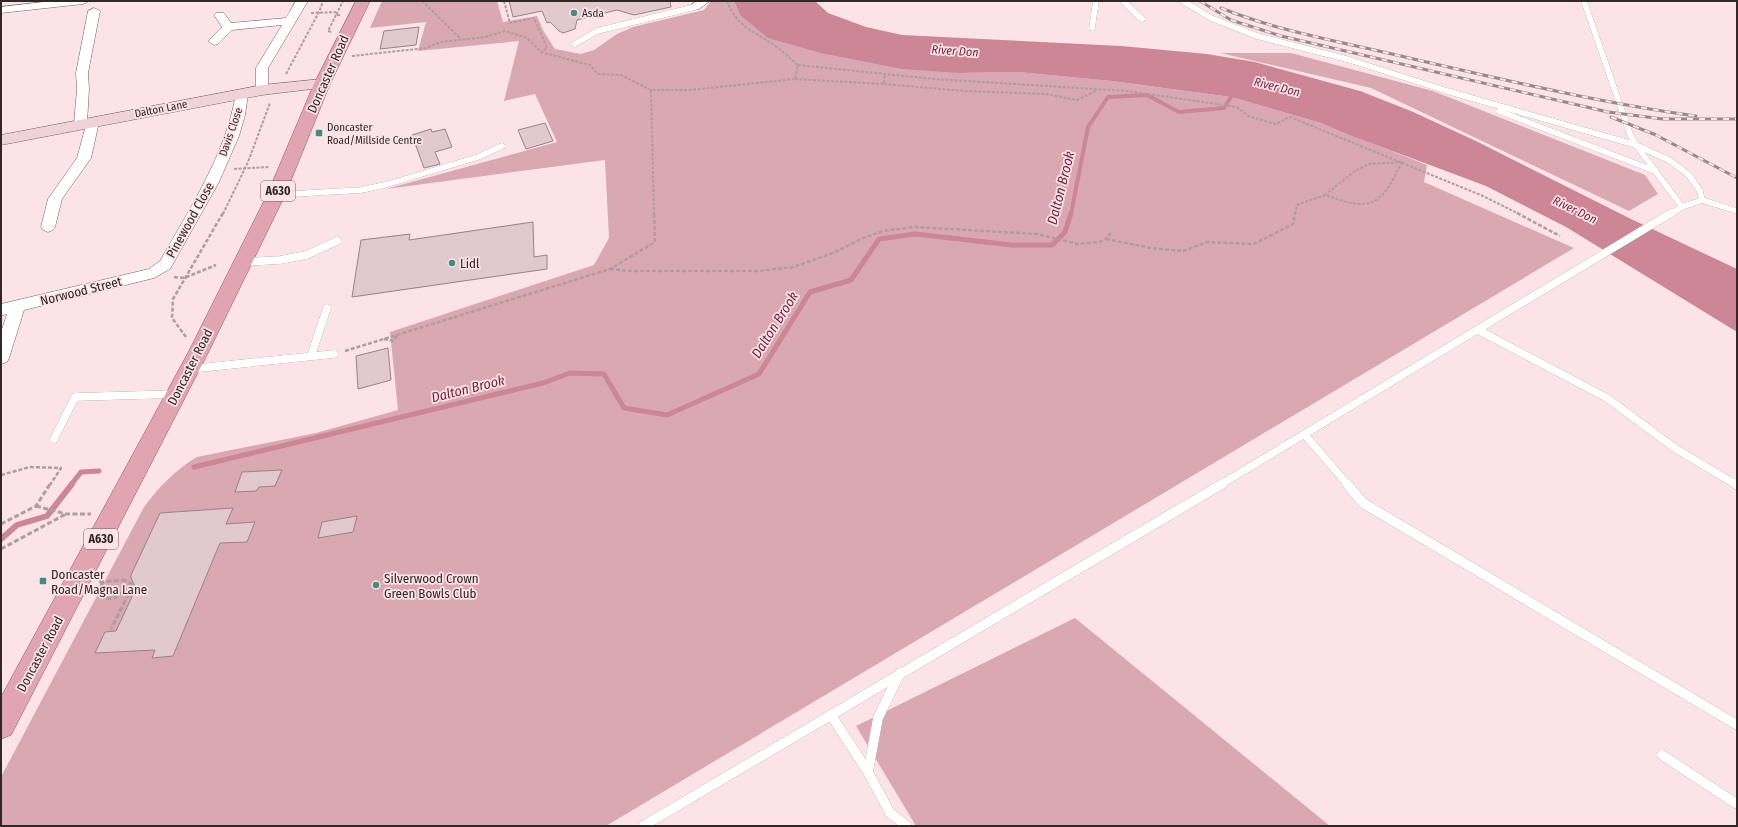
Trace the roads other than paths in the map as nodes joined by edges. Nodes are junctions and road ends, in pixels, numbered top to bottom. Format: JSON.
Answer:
{"nodes":[{"id":1,"x":83,"y":1,"type":"edge"},
{"id":2,"x":302,"y":1,"type":"edge"},
{"id":3,"x":363,"y":1,"type":"edge"},
{"id":4,"x":1096,"y":1,"type":"edge"},
{"id":5,"x":1123,"y":1,"type":"edge"},
{"id":6,"x":1183,"y":1,"type":"edge"},
{"id":7,"x":1584,"y":1,"type":"edge"},
{"id":8,"x":64,"y":2,"type":"edge"},
{"id":9,"x":699,"y":4,"type":"edge"},
{"id":10,"x":1,"y":10,"type":"edge"},
{"id":11,"x":94,"y":11,"type":"dead end"},
{"id":12,"x":220,"y":15,"type":"dead end"},
{"id":13,"x":293,"y":17,"type":"junction"},
{"id":14,"x":1142,"y":19,"type":"dead end"},
{"id":15,"x":228,"y":27,"type":"junction"},
{"id":16,"x":1092,"y":28,"type":"dead end"},
{"id":17,"x":214,"y":41,"type":"dead end"},
{"id":18,"x":575,"y":44,"type":"dead end"},
{"id":19,"x":322,"y":84,"type":"junction"},
{"id":20,"x":269,"y":89,"type":"junction"},
{"id":21,"x":1447,"y":91,"type":"junction"},
{"id":22,"x":242,"y":94,"type":"junction"},
{"id":23,"x":86,"y":123,"type":"junction"},
{"id":24,"x":1,"y":140,"type":"edge"},
{"id":25,"x":1636,"y":145,"type":"junction"},
{"id":26,"x":502,"y":146,"type":"dead end"},
{"id":27,"x":217,"y":170,"type":"joint"},
{"id":28,"x":1655,"y":171,"type":"junction"},
{"id":29,"x":276,"y":195,"type":"junction"},
{"id":30,"x":1702,"y":200,"type":"junction"},
{"id":31,"x":1682,"y":207,"type":"junction"},
{"id":32,"x":1737,"y":211,"type":"edge"},
{"id":33,"x":48,"y":227,"type":"dead end"},
{"id":34,"x":337,"y":242,"type":"dead end"},
{"id":35,"x":243,"y":262,"type":"junction"},
{"id":36,"x":157,"y":271,"type":"joint"},
{"id":37,"x":17,"y":306,"type":"junction"},
{"id":38,"x":327,"y":308,"type":"dead end"},
{"id":39,"x":1,"y":310,"type":"edge"},
{"id":40,"x":1478,"y":330,"type":"junction"},
{"id":41,"x":334,"y":354,"type":"road end"},
{"id":42,"x":310,"y":356,"type":"junction"},
{"id":43,"x":1,"y":358,"type":"edge"},
{"id":44,"x":190,"y":369,"type":"junction"},
{"id":45,"x":177,"y":394,"type":"junction"},
{"id":46,"x":1305,"y":435,"type":"junction"},
{"id":47,"x":54,"y":439,"type":"dead end"},
{"id":48,"x":1737,"y":485,"type":"edge"},
{"id":49,"x":901,"y":672,"type":"junction"},
{"id":50,"x":831,"y":714,"type":"junction"},
{"id":51,"x":1,"y":725,"type":"edge"},
{"id":52,"x":1737,"y":725,"type":"edge"},
{"id":53,"x":1662,"y":755,"type":"dead end"},
{"id":54,"x":868,"y":772,"type":"junction"},
{"id":55,"x":1737,"y":804,"type":"edge"},
{"id":56,"x":643,"y":826,"type":"edge"},
{"id":57,"x":907,"y":826,"type":"edge"}],
"edges":[{"from":1,"to":8,"type":"street"},
{"from":2,"to":13,"type":"street"},
{"from":3,"to":19,"type":"main road","name":"Doncaster Road","number":"A630"},
{"from":4,"to":16,"type":"lane"},
{"from":5,"to":14,"type":"lane"},
{"from":6,"to":21,"type":"lane"},
{"from":7,"to":25,"type":"lane"},
{"from":8,"to":10,"type":"street"},
{"from":9,"to":18,"type":"lane"},
{"from":11,"to":23,"type":"street"},
{"from":12,"to":15,"type":"street"},
{"from":13,"to":15,"type":"street"},
{"from":13,"to":20,"type":"street"},
{"from":15,"to":17,"type":"street"},
{"from":19,"to":20,"type":"street","name":"Dalton Lane"},
{"from":19,"to":29,"type":"main road","name":"Doncaster Road","number":"A630"},
{"from":20,"to":22,"type":"street","name":"Dalton Lane"},
{"from":21,"to":25,"type":"lane"},
{"from":21,"to":28,"type":"lane"},
{"from":22,"to":23,"type":"street","name":"Dalton Lane"},
{"from":22,"to":27,"type":"street","name":"Davis Close"},
{"from":23,"to":24,"type":"street","name":"Dalton Lane"},
{"from":23,"to":33,"type":"street"},
{"from":25,"to":28,"type":"lane"},
{"from":25,"to":30,"type":"lane"},
{"from":26,"to":29,"type":"lane"},
{"from":27,"to":36,"type":"street","name":"Pinewood Close"},
{"from":28,"to":31,"type":"lane"},
{"from":29,"to":35,"type":"main road","name":"Doncaster Road","number":"A630"},
{"from":30,"to":31,"type":"lane"},
{"from":30,"to":32,"type":"lane"},
{"from":31,"to":40,"type":"lane"},
{"from":34,"to":35,"type":"lane"},
{"from":35,"to":44,"type":"main road","name":"Doncaster Road","number":"A630"},
{"from":36,"to":37,"type":"street","name":"Norwood Street"},
{"from":37,"to":39,"type":"street","name":"Norwood Street"},
{"from":37,"to":43,"type":"street"},
{"from":38,"to":42,"type":"lane"},
{"from":40,"to":46,"type":"lane"},
{"from":40,"to":48,"type":"lane"},
{"from":41,"to":42,"type":"lane"},
{"from":42,"to":44,"type":"lane"},
{"from":44,"to":45,"type":"main road","name":"Doncaster Road","number":"A630"},
{"from":45,"to":47,"type":"lane"},
{"from":45,"to":51,"type":"main road","name":"Doncaster Road","number":"A630"},
{"from":46,"to":49,"type":"lane"},
{"from":46,"to":52,"type":"lane"},
{"from":49,"to":50,"type":"lane"},
{"from":49,"to":54,"type":"lane"},
{"from":50,"to":54,"type":"lane"},
{"from":50,"to":56,"type":"lane"},
{"from":53,"to":55,"type":"lane"},
{"from":54,"to":57,"type":"lane"}]}
